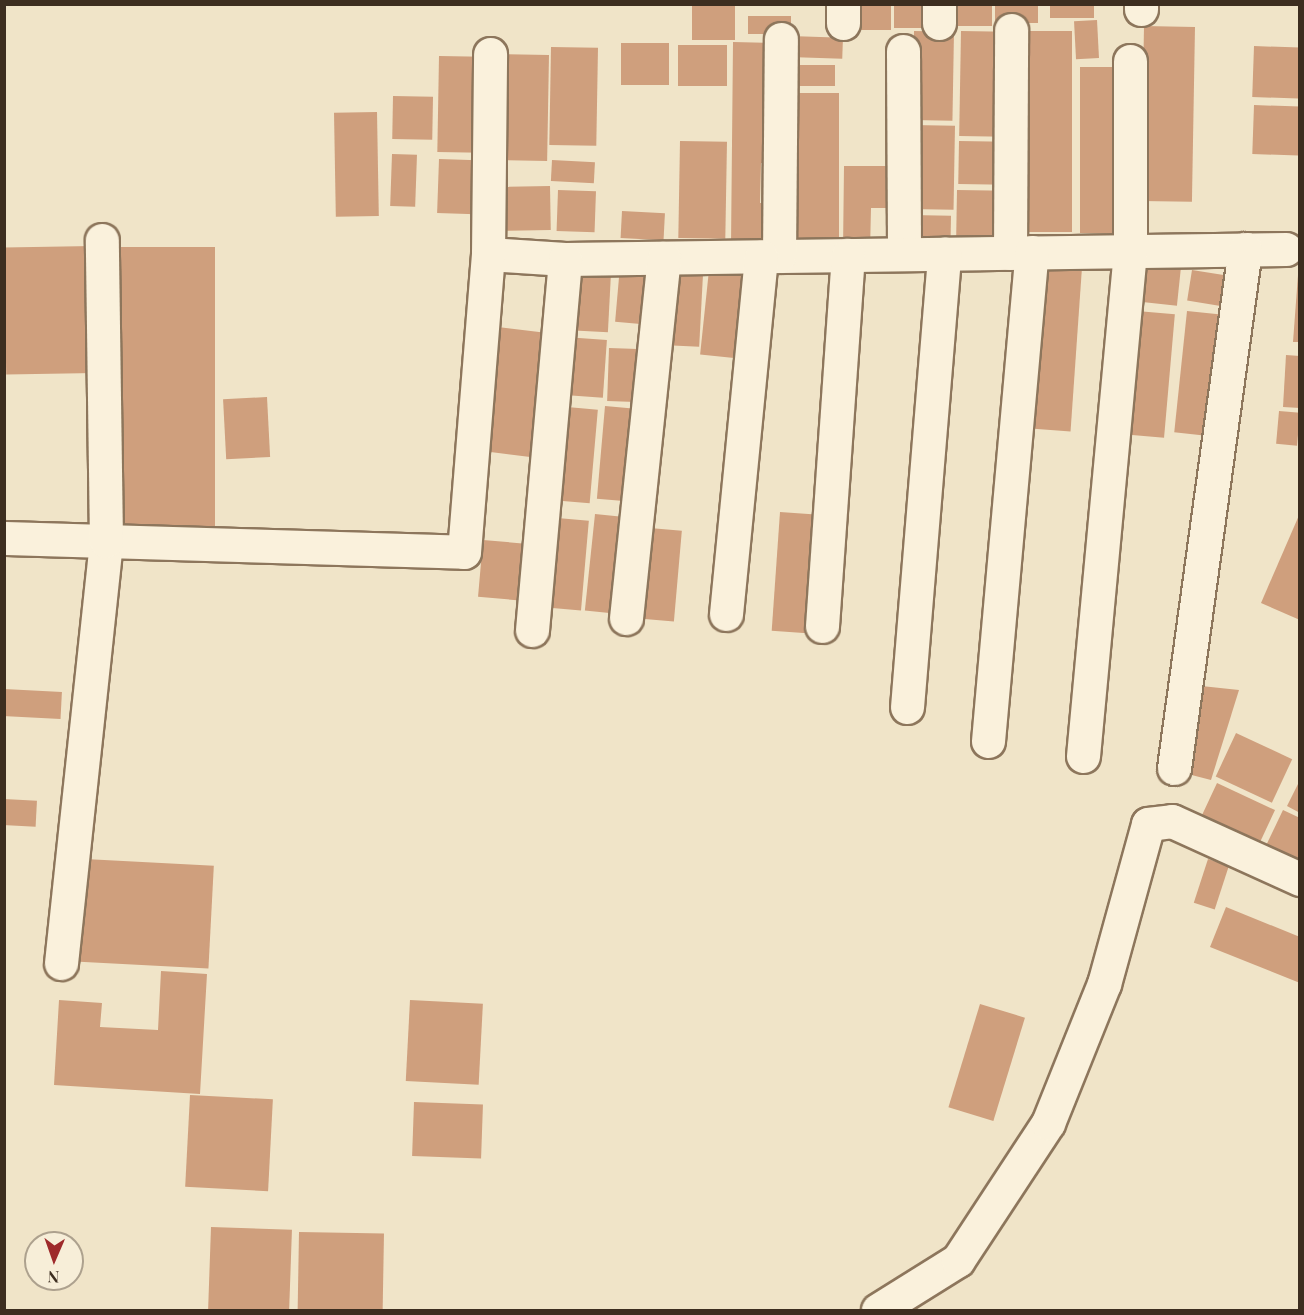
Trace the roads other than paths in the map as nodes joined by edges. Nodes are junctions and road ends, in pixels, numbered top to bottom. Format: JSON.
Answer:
{"nodes":[{"id":1,"x":1011,"y":30,"type":"dead end"},
{"id":2,"x":781,"y":39,"type":"dead end"},
{"id":3,"x":903,"y":51,"type":"dead end"},
{"id":4,"x":490,"y":54,"type":"dead end"},
{"id":5,"x":1130,"y":61,"type":"dead end"},
{"id":6,"x":102,"y":240,"type":"dead end"},
{"id":7,"x":1245,"y":249,"type":"junction"},
{"id":8,"x":1286,"y":249,"type":"dead end"},
{"id":9,"x":1130,"y":251,"type":"junction"},
{"id":10,"x":1021,"y":253,"type":"junction"},
{"id":11,"x":488,"y":254,"type":"junction"},
{"id":12,"x":904,"y":254,"type":"junction"},
{"id":13,"x":944,"y":254,"type":"junction"},
{"id":14,"x":848,"y":255,"type":"junction"},
{"id":15,"x":770,"y":256,"type":"junction"},
{"id":16,"x":664,"y":258,"type":"junction"},
{"id":17,"x":565,"y":259,"type":"junction"},
{"id":18,"x":4,"y":538,"type":"edge"},
{"id":19,"x":106,"y":541,"type":"junction"},
{"id":20,"x":726,"y":614,"type":"dead end"},
{"id":21,"x":626,"y":618,"type":"dead end"},
{"id":22,"x":822,"y":626,"type":"dead end"},
{"id":23,"x":532,"y":630,"type":"dead end"},
{"id":24,"x":907,"y":707,"type":"dead end"},
{"id":25,"x":988,"y":741,"type":"dead end"},
{"id":26,"x":1083,"y":756,"type":"dead end"},
{"id":27,"x":1174,"y":768,"type":"dead end"},
{"id":28,"x":1299,"y":879,"type":"edge"},
{"id":29,"x":61,"y":963,"type":"dead end"},
{"id":30,"x":878,"y":1311,"type":"edge"}],
"edges":[{"from":1,"to":10,"type":"street"},
{"from":2,"to":15,"type":"street"},
{"from":3,"to":12,"type":"street"},
{"from":4,"to":11,"type":"street"},
{"from":5,"to":9,"type":"street"},
{"from":6,"to":19,"type":"street"},
{"from":7,"to":8,"type":"street"},
{"from":7,"to":9,"type":"street"},
{"from":7,"to":27,"type":"street"},
{"from":9,"to":10,"type":"street"},
{"from":9,"to":26,"type":"street"},
{"from":10,"to":13,"type":"street"},
{"from":10,"to":25,"type":"street"},
{"from":11,"to":17,"type":"street"},
{"from":11,"to":19,"type":"street"},
{"from":12,"to":13,"type":"street"},
{"from":12,"to":14,"type":"street"},
{"from":13,"to":24,"type":"street"},
{"from":14,"to":15,"type":"street"},
{"from":14,"to":22,"type":"street"},
{"from":15,"to":16,"type":"street"},
{"from":15,"to":20,"type":"street"},
{"from":16,"to":17,"type":"street"},
{"from":16,"to":21,"type":"street"},
{"from":17,"to":23,"type":"street"},
{"from":18,"to":19,"type":"street"},
{"from":19,"to":29,"type":"street"},
{"from":28,"to":30,"type":"street"}]}
